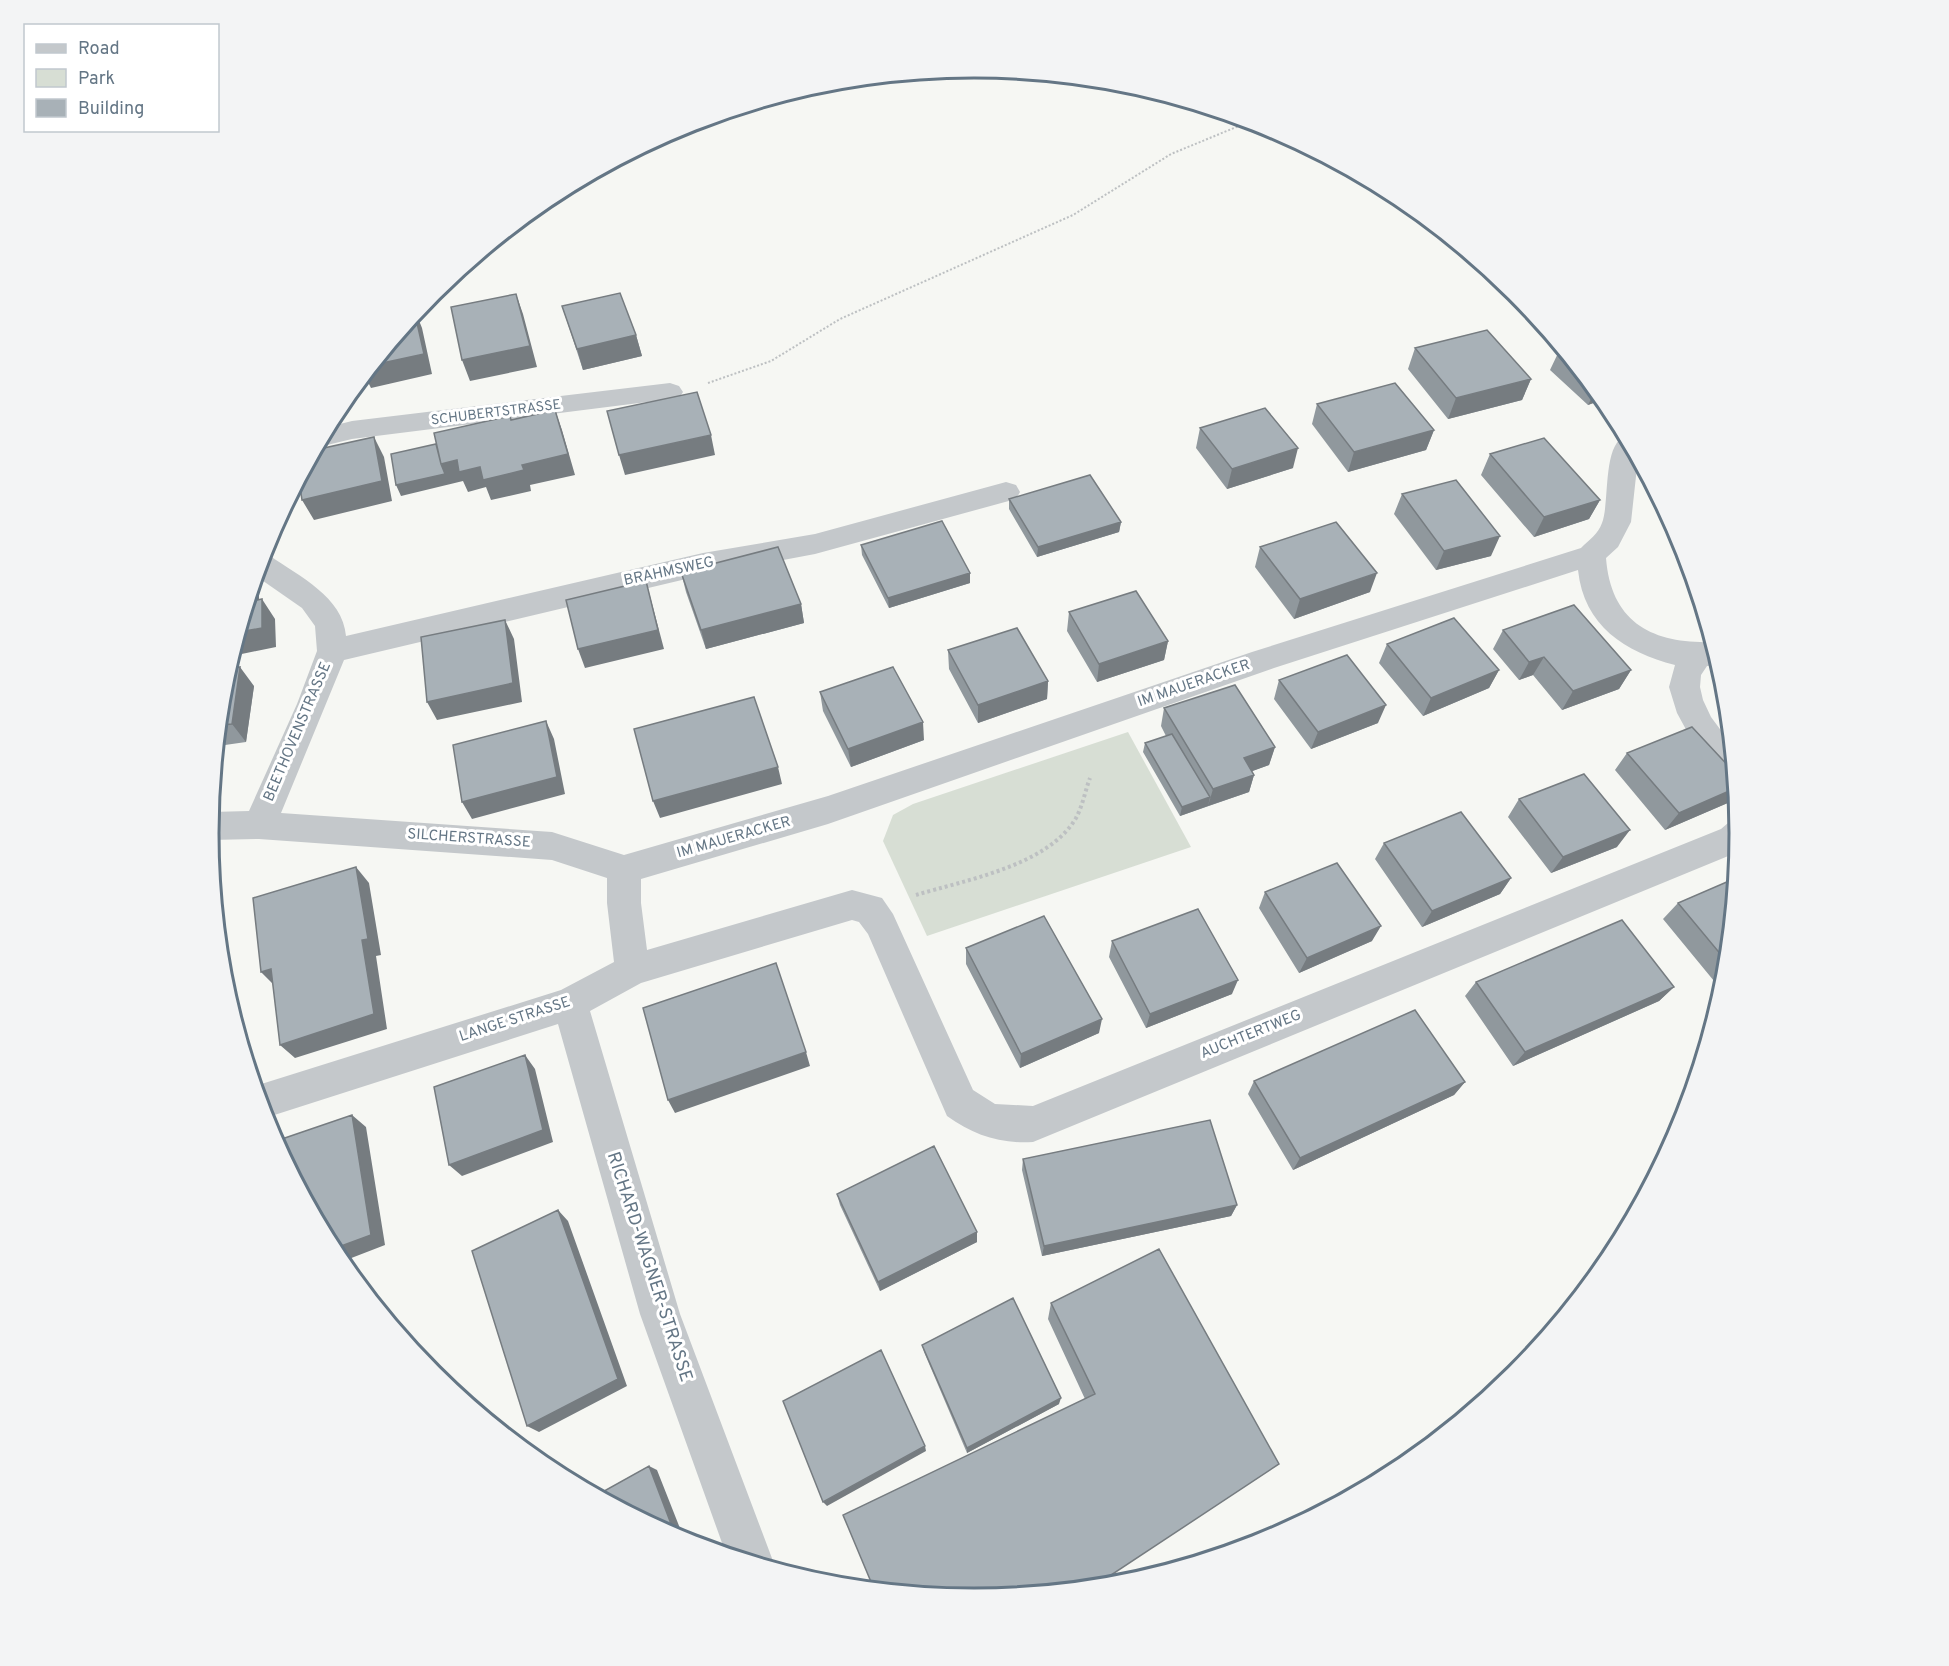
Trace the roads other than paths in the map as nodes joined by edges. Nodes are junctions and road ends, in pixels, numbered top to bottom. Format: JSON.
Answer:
{"nodes":[{"id":1,"x":670,"y":392,"type":"road end"},
{"id":2,"x":334,"y":434,"type":"edge"},
{"id":3,"x":1625,"y":452,"type":"edge"},
{"id":4,"x":1006,"y":492,"type":"dead end"},
{"id":5,"x":1591,"y":555,"type":"junction"},
{"id":6,"x":268,"y":569,"type":"edge"},
{"id":7,"x":332,"y":651,"type":"junction"},
{"id":8,"x":1707,"y":654,"type":"edge"},
{"id":9,"x":1726,"y":761,"type":"edge"},
{"id":10,"x":259,"y":825,"type":"junction"},
{"id":11,"x":219,"y":826,"type":"edge"},
{"id":12,"x":1730,"y":840,"type":"edge"},
{"id":13,"x":624,"y":869,"type":"junction"},
{"id":14,"x":870,"y":909,"type":"joint"},
{"id":15,"x":632,"y":970,"type":"junction"},
{"id":16,"x":570,"y":1004,"type":"junction"},
{"id":17,"x":269,"y":1099,"type":"edge"},
{"id":18,"x":748,"y":1553,"type":"edge"}],
"edges":[{"from":1,"to":2,"type":"street","name":"SCHUBERTSTRASSE"},
{"from":3,"to":5,"type":"street"},
{"from":4,"to":7,"type":"street","name":"BRAHMSWEG"},
{"from":5,"to":8,"type":"street"},
{"from":5,"to":13,"type":"street","name":"IM MAUERACKER"},
{"from":6,"to":7,"type":"street","name":"BEETHOVENSTRASSE"},
{"from":7,"to":10,"type":"street","name":"BEETHOVENSTRASSE"},
{"from":8,"to":9,"type":"street"},
{"from":10,"to":11,"type":"street","name":"SILCHERSTRASSE"},
{"from":10,"to":13,"type":"street","name":"SILCHERSTRASSE"},
{"from":12,"to":14,"type":"street","name":"AUCHTERTWEG"},
{"from":13,"to":15,"type":"street"},
{"from":14,"to":15,"type":"street","name":"LANGE STRASSE"},
{"from":15,"to":16,"type":"street","name":"LANGE STRASSE"},
{"from":16,"to":17,"type":"street","name":"LANGE STRASSE"},
{"from":16,"to":18,"type":"street","name":"RICHARD-WAGNER-STRASSE"}]}
